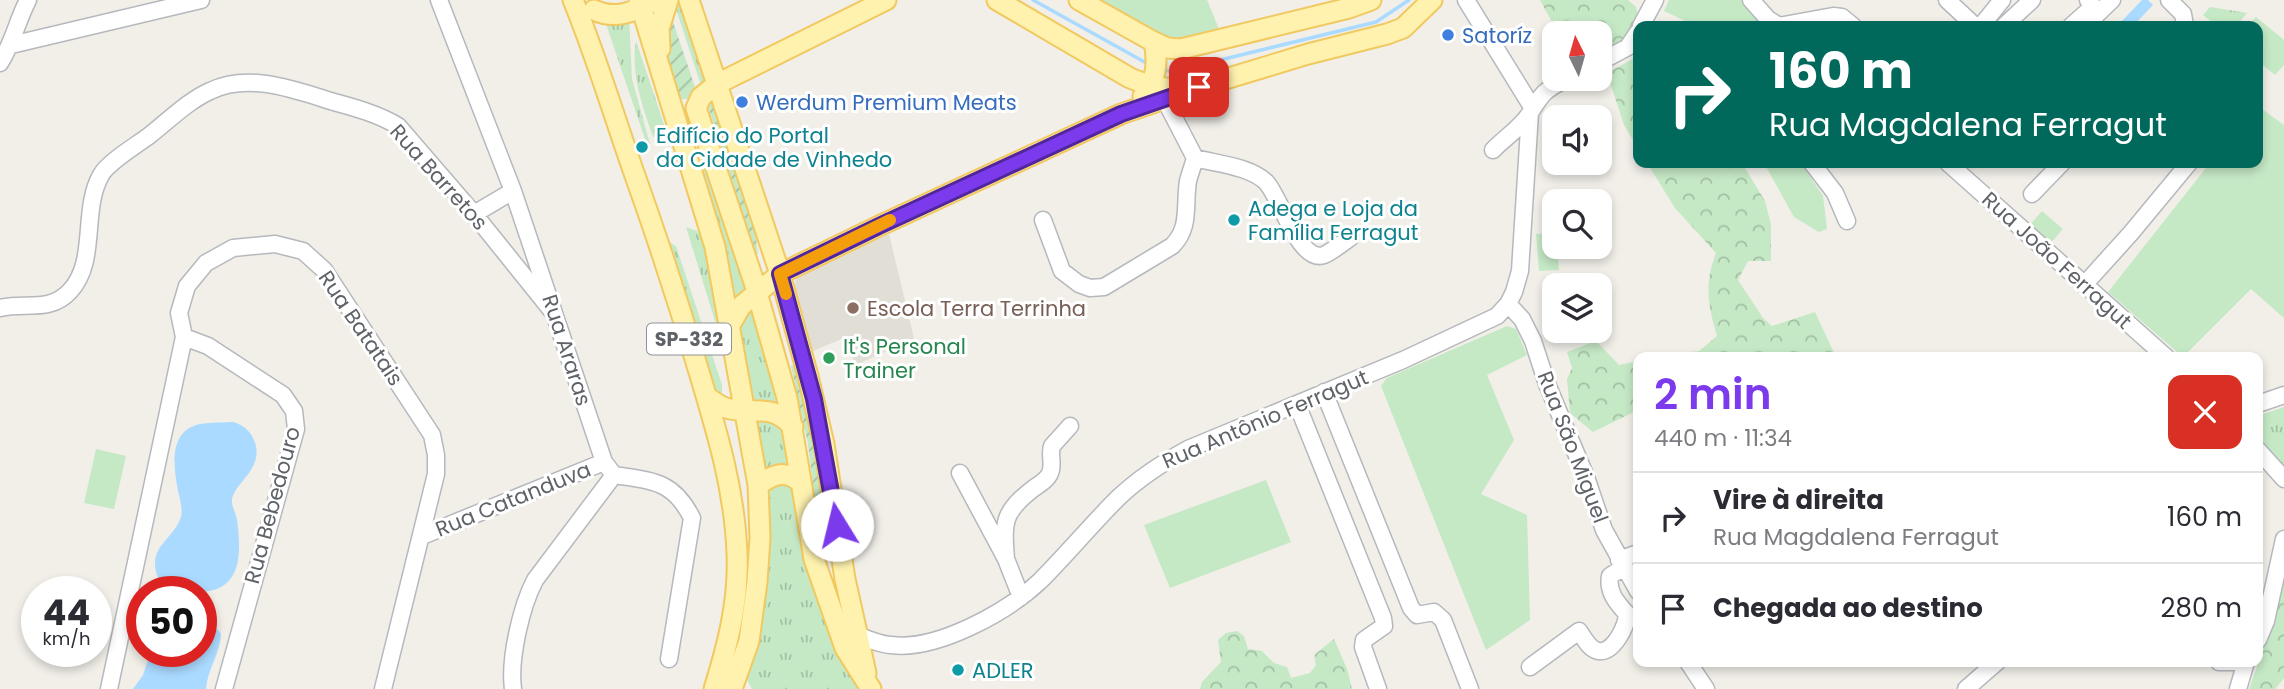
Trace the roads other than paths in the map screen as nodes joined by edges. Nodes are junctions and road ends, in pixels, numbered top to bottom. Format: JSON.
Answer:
{"nodes":[{"id":1,"x":28,"y":0,"type":"edge"},
{"id":2,"x":200,"y":0,"type":"edge"},
{"id":3,"x":439,"y":0,"type":"edge"},
{"id":4,"x":573,"y":0,"type":"edge"},
{"id":5,"x":622,"y":0,"type":"edge"},
{"id":6,"x":668,"y":0,"type":"edge"},
{"id":7,"x":689,"y":0,"type":"edge"},
{"id":8,"x":886,"y":0,"type":"edge"},
{"id":9,"x":997,"y":0,"type":"edge"},
{"id":10,"x":1079,"y":0,"type":"edge"},
{"id":11,"x":1371,"y":0,"type":"edge"},
{"id":12,"x":1432,"y":0,"type":"edge"},
{"id":13,"x":1466,"y":0,"type":"edge"},
{"id":14,"x":1751,"y":0,"type":"edge"},
{"id":15,"x":1947,"y":0,"type":"edge"},
{"id":16,"x":2002,"y":0,"type":"edge"},
{"id":17,"x":2032,"y":0,"type":"edge"},
{"id":18,"x":2088,"y":0,"type":"edge"},
{"id":19,"x":2112,"y":0,"type":"edge"},
{"id":20,"x":2169,"y":0,"type":"edge"},
{"id":21,"x":645,"y":3,"type":"edge"},
{"id":22,"x":1647,"y":4,"type":"edge"},
{"id":23,"x":587,"y":5,"type":"edge"},
{"id":24,"x":2024,"y":20,"type":"edge"},
{"id":25,"x":1642,"y":21,"type":"edge"},
{"id":26,"x":1765,"y":21,"type":"edge"},
{"id":27,"x":1806,"y":21,"type":"edge"},
{"id":28,"x":1847,"y":21,"type":"edge"},
{"id":29,"x":1970,"y":21,"type":"edge"},
{"id":30,"x":1985,"y":21,"type":"edge"},
{"id":31,"x":2077,"y":21,"type":"edge"},
{"id":32,"x":2090,"y":21,"type":"edge"},
{"id":33,"x":2184,"y":21,"type":"edge"},
{"id":34,"x":1633,"y":40,"type":"edge"},
{"id":35,"x":1154,"y":42,"type":"junction"},
{"id":36,"x":11,"y":45,"type":"junction"},
{"id":37,"x":1612,"y":56,"type":"edge"},
{"id":38,"x":0,"y":63,"type":"edge"},
{"id":39,"x":717,"y":84,"type":"junction"},
{"id":40,"x":1547,"y":91,"type":"edge"},
{"id":41,"x":1158,"y":92,"type":"junction"},
{"id":42,"x":670,"y":105,"type":"junction"},
{"id":43,"x":1531,"y":110,"type":"junction"},
{"id":44,"x":1493,"y":150,"type":"dead end"},
{"id":45,"x":710,"y":154,"type":"junction"},
{"id":46,"x":1195,"y":158,"type":"junction"},
{"id":47,"x":689,"y":160,"type":"junction"},
{"id":48,"x":1816,"y":168,"type":"edge"},
{"id":49,"x":1954,"y":168,"type":"edge"},
{"id":50,"x":2057,"y":168,"type":"edge"},
{"id":51,"x":2185,"y":168,"type":"edge"},
{"id":52,"x":513,"y":191,"type":"junction"},
{"id":53,"x":2032,"y":194,"type":"dead end"},
{"id":54,"x":474,"y":214,"type":"junction"},
{"id":55,"x":1043,"y":220,"type":"dead end"},
{"id":56,"x":1847,"y":222,"type":"dead end"},
{"id":57,"x":1351,"y":237,"type":"dead end"},
{"id":58,"x":770,"y":245,"type":"junction"},
{"id":59,"x":780,"y":274,"type":"junction"},
{"id":60,"x":2084,"y":285,"type":"junction"},
{"id":61,"x":761,"y":290,"type":"junction"},
{"id":62,"x":1508,"y":304,"type":"junction"},
{"id":63,"x":0,"y":308,"type":"edge"},
{"id":64,"x":552,"y":311,"type":"junction"},
{"id":65,"x":730,"y":325,"type":"junction"},
{"id":66,"x":184,"y":337,"type":"junction"},
{"id":67,"x":800,"y":348,"type":"junction"},
{"id":68,"x":2160,"y":352,"type":"edge"},
{"id":69,"x":776,"y":356,"type":"junction"},
{"id":70,"x":1324,"y":392,"type":"junction"},
{"id":71,"x":2284,"y":395,"type":"edge"},
{"id":72,"x":707,"y":397,"type":"junction"},
{"id":73,"x":2263,"y":402,"type":"edge"},
{"id":74,"x":1297,"y":404,"type":"junction"},
{"id":75,"x":744,"y":409,"type":"junction"},
{"id":76,"x":1070,"y":426,"type":"dead end"},
{"id":77,"x":793,"y":427,"type":"junction"},
{"id":78,"x":2263,"y":456,"type":"edge"},
{"id":79,"x":609,"y":469,"type":"junction"},
{"id":80,"x":960,"y":473,"type":"dead end"},
{"id":81,"x":2284,"y":479,"type":"edge"},
{"id":82,"x":802,"y":483,"type":"junction"},
{"id":83,"x":758,"y":485,"type":"junction"},
{"id":84,"x":422,"y":536,"type":"junction"},
{"id":85,"x":2284,"y":539,"type":"edge"},
{"id":86,"x":839,"y":541,"type":"junction"},
{"id":87,"x":812,"y":545,"type":"junction"},
{"id":88,"x":1633,"y":556,"type":"edge"},
{"id":89,"x":1006,"y":559,"type":"junction"},
{"id":90,"x":1622,"y":564,"type":"junction"},
{"id":91,"x":1633,"y":583,"type":"edge"},
{"id":92,"x":1021,"y":597,"type":"junction"},
{"id":93,"x":837,"y":625,"type":"junction"},
{"id":94,"x":2263,"y":628,"type":"edge"},
{"id":95,"x":859,"y":636,"type":"junction"},
{"id":96,"x":669,"y":659,"type":"dead end"},
{"id":97,"x":1530,"y":667,"type":"dead end"},
{"id":98,"x":1691,"y":667,"type":"edge"},
{"id":99,"x":1991,"y":667,"type":"edge"},
{"id":100,"x":2245,"y":667,"type":"edge"},
{"id":101,"x":869,"y":687,"type":"edge"},
{"id":102,"x":109,"y":689,"type":"edge"},
{"id":103,"x":224,"y":689,"type":"edge"},
{"id":104,"x":383,"y":689,"type":"edge"},
{"id":105,"x":513,"y":689,"type":"edge"},
{"id":106,"x":714,"y":689,"type":"edge"},
{"id":107,"x":732,"y":689,"type":"edge"},
{"id":108,"x":1378,"y":689,"type":"edge"},
{"id":109,"x":1470,"y":689,"type":"edge"},
{"id":110,"x":1706,"y":689,"type":"edge"},
{"id":111,"x":1966,"y":689,"type":"edge"},
{"id":112,"x":2238,"y":689,"type":"edge"}],
"edges":[{"from":1,"to":36,"type":"street"},
{"from":2,"to":36,"type":"street"},
{"from":3,"to":52,"type":"street","name":"Rua Araras"},
{"from":4,"to":72,"type":"main road","number":"SP-332"},
{"from":5,"to":23,"type":"main road"},
{"from":6,"to":42,"type":"main road"},
{"from":7,"to":39,"type":"main road"},
{"from":8,"to":39,"type":"main road"},
{"from":9,"to":41,"type":"main road"},
{"from":10,"to":35,"type":"main road"},
{"from":11,"to":35,"type":"main road"},
{"from":12,"to":41,"type":"main road"},
{"from":13,"to":43,"type":"street"},
{"from":14,"to":26,"type":"street"},
{"from":15,"to":29,"type":"street"},
{"from":16,"to":30,"type":"street"},
{"from":17,"to":24,"type":"street"},
{"from":18,"to":31,"type":"street"},
{"from":19,"to":32,"type":"street"},
{"from":20,"to":33,"type":"street"},
{"from":21,"to":23,"type":"main road"},
{"from":21,"to":42,"type":"main road","number":"SP-332"},
{"from":22,"to":25,"type":"street"},
{"from":27,"to":28,"type":"street"},
{"from":34,"to":37,"type":"street"},
{"from":35,"to":41,"type":"main road"},
{"from":36,"to":38,"type":"street"},
{"from":39,"to":45,"type":"main road"},
{"from":39,"to":58,"type":"main road"},
{"from":40,"to":43,"type":"street"},
{"from":41,"to":46,"type":"street"},
{"from":41,"to":59,"type":"main road"},
{"from":42,"to":47,"type":"main road","number":"SP-332"},
{"from":43,"to":44,"type":"street"},
{"from":43,"to":62,"type":"street"},
{"from":45,"to":47,"type":"main road"},
{"from":45,"to":61,"type":"main road"},
{"from":46,"to":55,"type":"street"},
{"from":46,"to":57,"type":"street"},
{"from":47,"to":65,"type":"main road","number":"SP-332"},
{"from":48,"to":56,"type":"street"},
{"from":49,"to":60,"type":"street","name":"Rua João Ferragut"},
{"from":50,"to":53,"type":"street"},
{"from":51,"to":60,"type":"street"},
{"from":52,"to":54,"type":"street"},
{"from":52,"to":64,"type":"street","name":"Rua Araras"},
{"from":54,"to":63,"type":"street","name":"Rua Barretos"},
{"from":54,"to":64,"type":"street","name":"Rua Barretos"},
{"from":58,"to":59,"type":"main road"},
{"from":58,"to":61,"type":"main road"},
{"from":59,"to":61,"type":"main road"},
{"from":59,"to":67,"type":"main road"},
{"from":60,"to":68,"type":"street","name":"Rua João Ferragut"},
{"from":61,"to":65,"type":"main road"},
{"from":61,"to":69,"type":"main road"},
{"from":62,"to":70,"type":"street","name":"Rua Antônio Ferragut"},
{"from":62,"to":90,"type":"street","name":"Rua São Miguel"},
{"from":64,"to":79,"type":"street","name":"Rua Araras"},
{"from":65,"to":75,"type":"main road","number":"SP-332"},
{"from":66,"to":84,"type":"street","name":"Rua Batatais"},
{"from":66,"to":102,"type":"street","name":"Rua Batatais"},
{"from":66,"to":103,"type":"street","name":"Rua Bebedouro"},
{"from":67,"to":69,"type":"main road"},
{"from":67,"to":86,"type":"main road"},
{"from":69,"to":77,"type":"main road"},
{"from":70,"to":74,"type":"street","name":"Rua Antônio Ferragut"},
{"from":70,"to":109,"type":"street"},
{"from":71,"to":73,"type":"street"},
{"from":72,"to":75,"type":"main road"},
{"from":72,"to":106,"type":"main road","number":"SP-332"},
{"from":74,"to":92,"type":"street","name":"Rua Antônio Ferragut"},
{"from":74,"to":108,"type":"street"},
{"from":75,"to":77,"type":"main road"},
{"from":75,"to":83,"type":"main road","number":"SP-332"},
{"from":76,"to":89,"type":"street"},
{"from":77,"to":82,"type":"main road"},
{"from":78,"to":81,"type":"street"},
{"from":79,"to":84,"type":"street","name":"Rua Catanduva"},
{"from":79,"to":96,"type":"street"},
{"from":79,"to":105,"type":"street"},
{"from":80,"to":89,"type":"street"},
{"from":82,"to":83,"type":"main road"},
{"from":82,"to":87,"type":"main road"},
{"from":83,"to":107,"type":"main road","number":"SP-332"},
{"from":84,"to":104,"type":"street","name":"Rua Batatais"},
{"from":85,"to":94,"type":"street"},
{"from":86,"to":87,"type":"main road"},
{"from":86,"to":95,"type":"main road"},
{"from":87,"to":93,"type":"main road"},
{"from":88,"to":90,"type":"street"},
{"from":89,"to":92,"type":"street"},
{"from":90,"to":91,"type":"street","name":"Rua São Miguel"},
{"from":90,"to":97,"type":"street"},
{"from":92,"to":95,"type":"street","name":"Rua Antônio Ferragut"},
{"from":93,"to":95,"type":"street","name":"Rua Antônio Ferragut"},
{"from":93,"to":101,"type":"main road"},
{"from":95,"to":101,"type":"main road"},
{"from":98,"to":110,"type":"street"},
{"from":99,"to":111,"type":"street"},
{"from":100,"to":112,"type":"street"}]}
